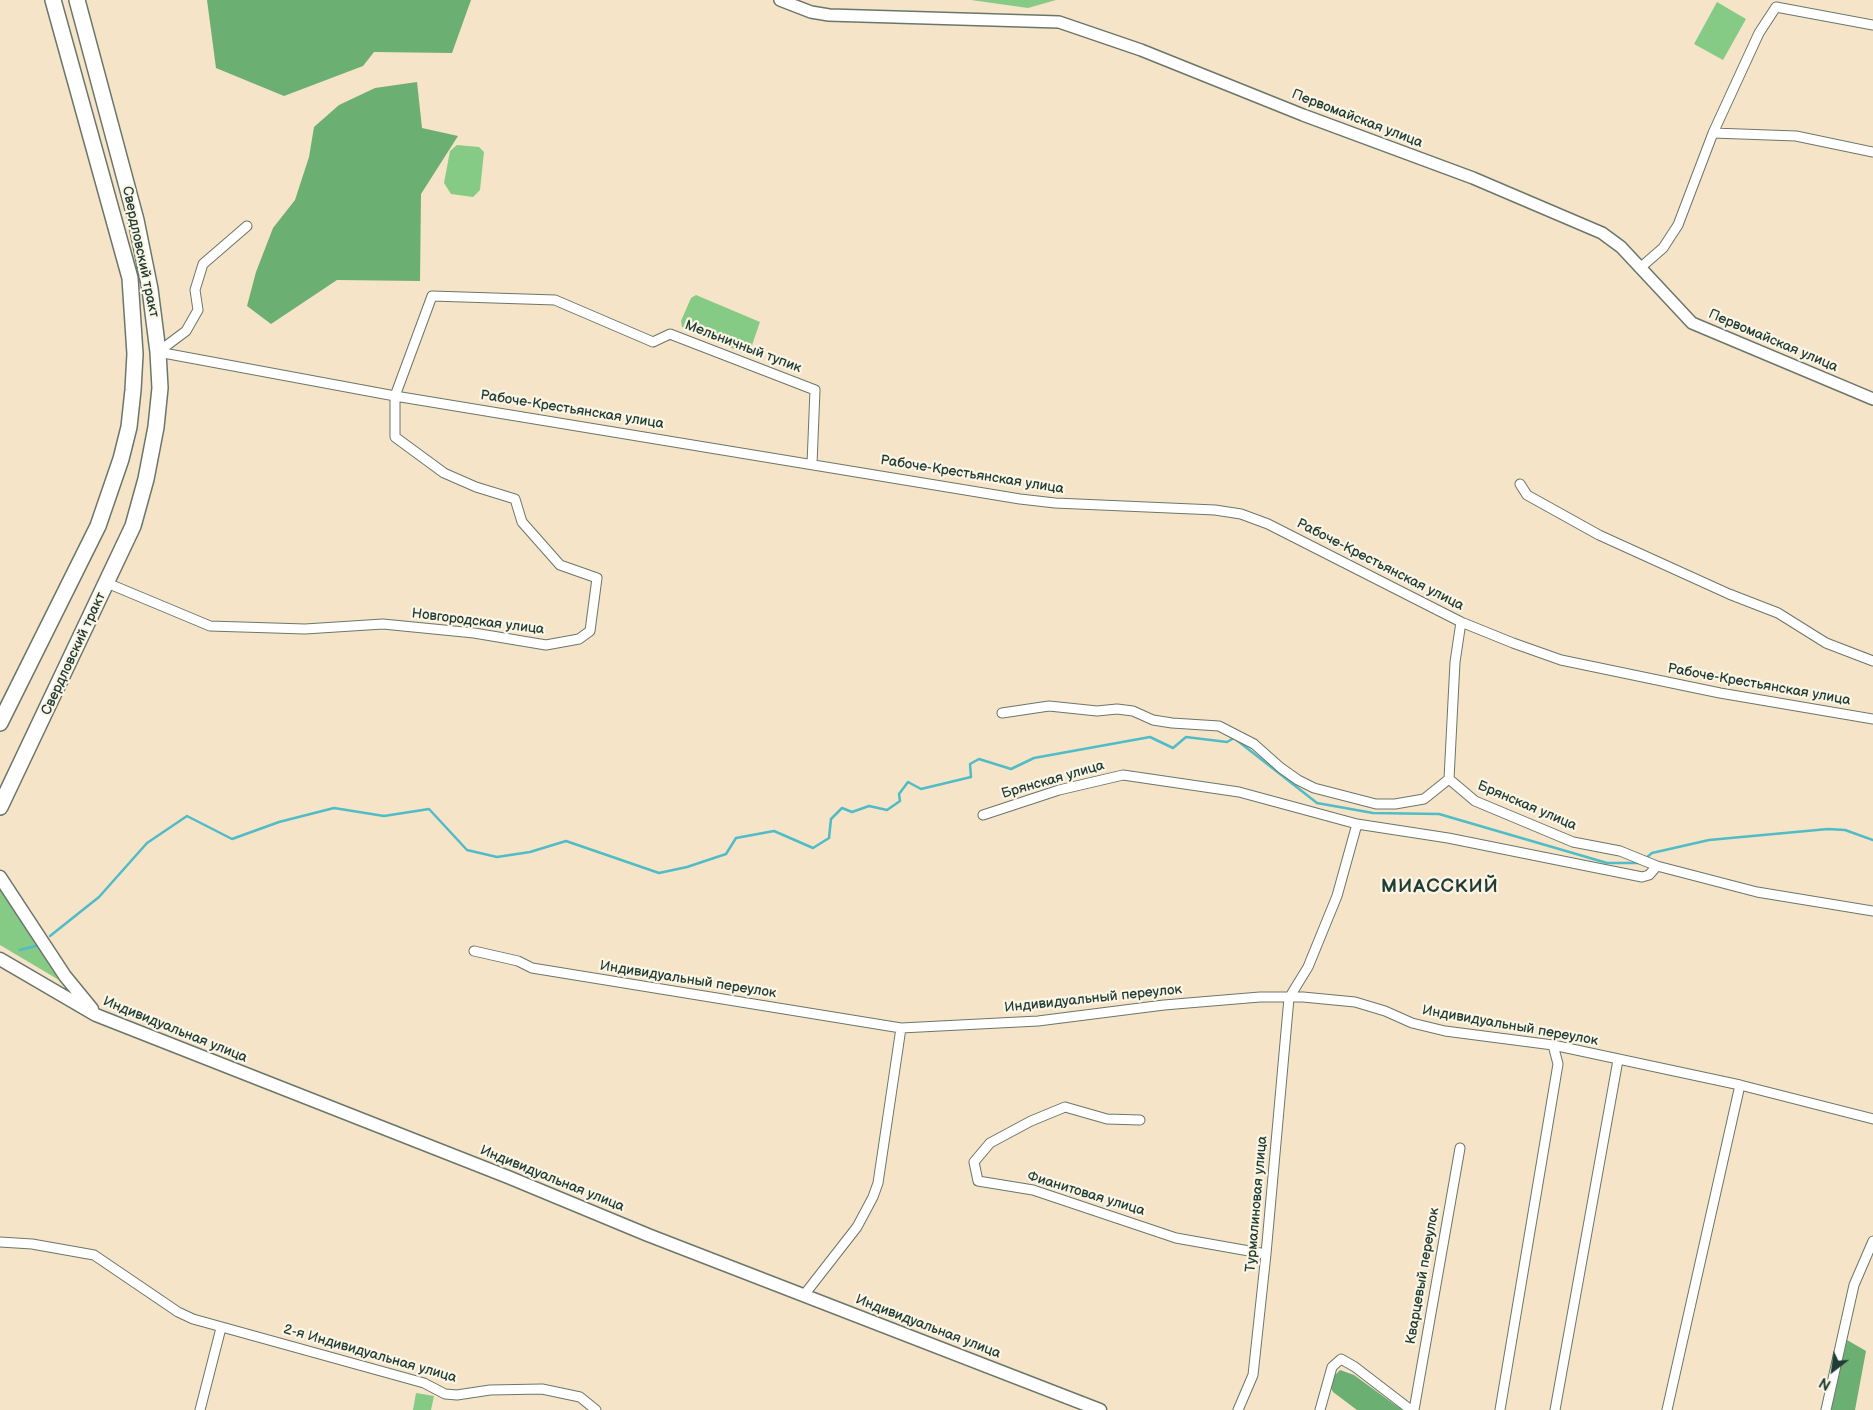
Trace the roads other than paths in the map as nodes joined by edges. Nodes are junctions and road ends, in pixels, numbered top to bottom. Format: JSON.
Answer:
{"nodes":[{"id":1,"x":53,"y":0,"type":"edge"},
{"id":2,"x":77,"y":0,"type":"edge"},
{"id":3,"x":780,"y":0,"type":"edge"},
{"id":4,"x":1873,"y":25,"type":"edge"},
{"id":5,"x":1713,"y":134,"type":"junction"},
{"id":6,"x":1873,"y":152,"type":"edge"},
{"id":7,"x":247,"y":226,"type":"dead end"},
{"id":8,"x":1640,"y":268,"type":"junction"},
{"id":9,"x":158,"y":352,"type":"junction"},
{"id":10,"x":395,"y":396,"type":"junction"},
{"id":11,"x":1873,"y":399,"type":"edge"},
{"id":12,"x":812,"y":464,"type":"junction"},
{"id":13,"x":1520,"y":484,"type":"dead end"},
{"id":14,"x":107,"y":583,"type":"junction"},
{"id":15,"x":1461,"y":622,"type":"junction"},
{"id":16,"x":1873,"y":661,"type":"edge"},
{"id":17,"x":1002,"y":713,"type":"dead end"},
{"id":18,"x":1873,"y":719,"type":"edge"},
{"id":19,"x":0,"y":723,"type":"edge"},
{"id":20,"x":1449,"y":779,"type":"junction"},
{"id":21,"x":0,"y":807,"type":"edge"},
{"id":22,"x":983,"y":815,"type":"dead end"},
{"id":23,"x":1357,"y":824,"type":"junction"},
{"id":24,"x":1657,"y":866,"type":"junction"},
{"id":25,"x":0,"y":877,"type":"edge"},
{"id":26,"x":1873,"y":911,"type":"edge"},
{"id":27,"x":474,"y":951,"type":"dead end"},
{"id":28,"x":0,"y":960,"type":"edge"},
{"id":29,"x":1289,"y":998,"type":"junction"},
{"id":30,"x":96,"y":1015,"type":"junction"},
{"id":31,"x":901,"y":1028,"type":"junction"},
{"id":32,"x":1553,"y":1045,"type":"junction"},
{"id":33,"x":1618,"y":1060,"type":"junction"},
{"id":34,"x":1740,"y":1086,"type":"junction"},
{"id":35,"x":1873,"y":1119,"type":"edge"},
{"id":36,"x":1140,"y":1120,"type":"dead end"},
{"id":37,"x":1460,"y":1148,"type":"dead end"},
{"id":38,"x":1873,"y":1241,"type":"edge"},
{"id":39,"x":0,"y":1242,"type":"edge"},
{"id":40,"x":1266,"y":1254,"type":"junction"},
{"id":41,"x":804,"y":1295,"type":"junction"},
{"id":42,"x":222,"y":1328,"type":"junction"},
{"id":43,"x":200,"y":1410,"type":"edge"},
{"id":44,"x":596,"y":1410,"type":"edge"},
{"id":45,"x":1100,"y":1410,"type":"edge"},
{"id":46,"x":1238,"y":1410,"type":"edge"},
{"id":47,"x":1320,"y":1410,"type":"edge"},
{"id":48,"x":1413,"y":1410,"type":"edge"},
{"id":49,"x":1500,"y":1410,"type":"edge"},
{"id":50,"x":1555,"y":1410,"type":"edge"},
{"id":51,"x":1667,"y":1410,"type":"edge"},
{"id":52,"x":1826,"y":1410,"type":"edge"}],
"edges":[{"from":1,"to":19,"type":"main road","name":"Свердловский тракт"},
{"from":2,"to":9,"type":"main road","name":"Свердловский тракт"},
{"from":3,"to":8,"type":"street","name":"Первомайская улица"},
{"from":4,"to":5,"type":"street"},
{"from":5,"to":6,"type":"street"},
{"from":5,"to":8,"type":"street"},
{"from":7,"to":9,"type":"street"},
{"from":8,"to":11,"type":"street","name":"Первомайская улица"},
{"from":9,"to":10,"type":"street","name":"Рабоче-Крестьянская улица"},
{"from":9,"to":14,"type":"main road","name":"Свердловский тракт"},
{"from":10,"to":12,"type":"street","name":"Рабоче-Крестьянская улица"},
{"from":10,"to":12,"type":"street","name":"Мельничный тупик"},
{"from":10,"to":14,"type":"street","name":"Новгородская улица"},
{"from":12,"to":15,"type":"street","name":"Рабоче-Крестьянская улица"},
{"from":13,"to":16,"type":"street"},
{"from":14,"to":21,"type":"main road","name":"Свердловский тракт"},
{"from":15,"to":18,"type":"street","name":"Рабоче-Крестьянская улица"},
{"from":15,"to":20,"type":"street"},
{"from":17,"to":20,"type":"street"},
{"from":20,"to":24,"type":"street","name":"Брянская улица"},
{"from":22,"to":23,"type":"street","name":"Брянская улица"},
{"from":23,"to":24,"type":"street","name":"Брянская улица"},
{"from":23,"to":29,"type":"street"},
{"from":24,"to":26,"type":"street","name":"Брянская улица"},
{"from":25,"to":30,"type":"main road"},
{"from":27,"to":31,"type":"street","name":"Индивидуальный переулок"},
{"from":28,"to":30,"type":"main road","name":"Индивидуальная улица"},
{"from":29,"to":31,"type":"street","name":"Индивидуальный переулок"},
{"from":29,"to":32,"type":"street","name":"Индивидуальный переулок"},
{"from":29,"to":40,"type":"street","name":"Турмалиновая улица"},
{"from":30,"to":41,"type":"main road","name":"Индивидуальная улица"},
{"from":31,"to":41,"type":"street"},
{"from":32,"to":33,"type":"street","name":"Индивидуальный переулок"},
{"from":32,"to":49,"type":"street"},
{"from":33,"to":34,"type":"street","name":"Индивидуальный переулок"},
{"from":33,"to":50,"type":"street"},
{"from":34,"to":35,"type":"street","name":"Индивидуальный переулок"},
{"from":34,"to":51,"type":"street"},
{"from":36,"to":40,"type":"street","name":"Фианитовая улица"},
{"from":37,"to":48,"type":"street","name":"Кварцевый переулок"},
{"from":38,"to":52,"type":"street"},
{"from":39,"to":42,"type":"street","name":"2-я Индивидуальная улица"},
{"from":40,"to":46,"type":"street","name":"Турмалиновая улица"},
{"from":41,"to":45,"type":"main road","name":"Индивидуальная улица"},
{"from":42,"to":43,"type":"street"},
{"from":42,"to":44,"type":"street","name":"2-я Индивидуальная улица"},
{"from":47,"to":48,"type":"street","name":"Кварцевый переулок"}]}
